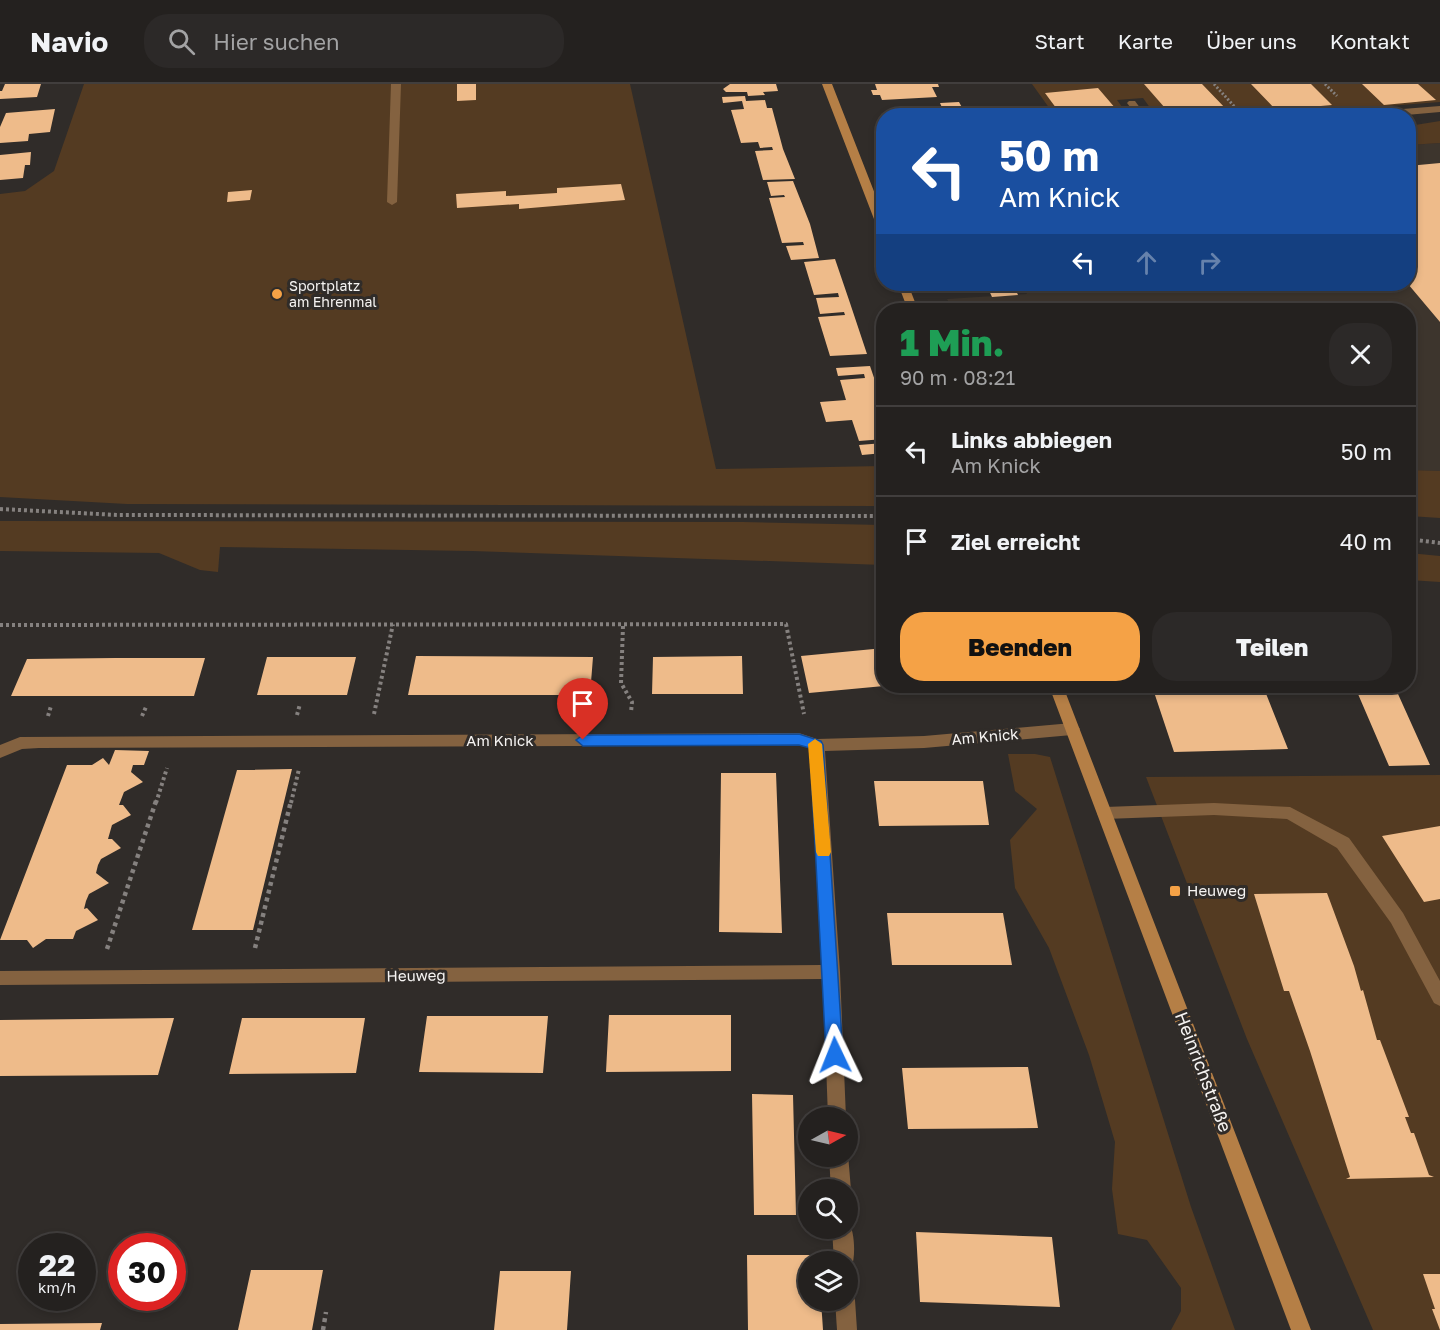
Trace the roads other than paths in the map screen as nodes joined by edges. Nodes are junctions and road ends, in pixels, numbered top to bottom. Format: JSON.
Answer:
{"nodes":[{"id":1,"x":396,"y":84,"type":"edge"},
{"id":2,"x":827,"y":84,"type":"edge"},
{"id":3,"x":1132,"y":103,"type":"dead end"},
{"id":4,"x":1136,"y":108,"type":"edge"},
{"id":5,"x":1440,"y":109,"type":"edge"},
{"id":6,"x":1416,"y":111,"type":"edge"},
{"id":7,"x":392,"y":202,"type":"dead end"},
{"id":8,"x":876,"y":211,"type":"edge"},
{"id":9,"x":1059,"y":693,"type":"edge"},
{"id":10,"x":1072,"y":729,"type":"junction"},
{"id":11,"x":816,"y":745,"type":"junction"},
{"id":12,"x":0,"y":752,"type":"edge"},
{"id":13,"x":1105,"y":813,"type":"junction"},
{"id":14,"x":831,"y":972,"type":"junction"},
{"id":15,"x":0,"y":978,"type":"edge"},
{"id":16,"x":1440,"y":998,"type":"edge"},
{"id":17,"x":837,"y":1107,"type":"edge"},
{"id":18,"x":846,"y":1311,"type":"edge"},
{"id":19,"x":847,"y":1330,"type":"edge"},
{"id":20,"x":1301,"y":1330,"type":"edge"}],
"edges":[{"from":1,"to":7,"type":"street"},
{"from":2,"to":8,"type":"street"},
{"from":3,"to":4,"type":"street"},
{"from":5,"to":6,"type":"street"},
{"from":9,"to":10,"type":"street","name":"Heinrichstraße"},
{"from":10,"to":11,"type":"street","name":"Am Knick"},
{"from":10,"to":13,"type":"street","name":"Heinrichstraße"},
{"from":11,"to":12,"type":"street","name":"Am Knick"},
{"from":11,"to":14,"type":"street"},
{"from":13,"to":16,"type":"street"},
{"from":13,"to":20,"type":"street","name":"Heinrichstraße"},
{"from":14,"to":15,"type":"street","name":"Heuweg"},
{"from":14,"to":17,"type":"street"},
{"from":18,"to":19,"type":"street"}]}
